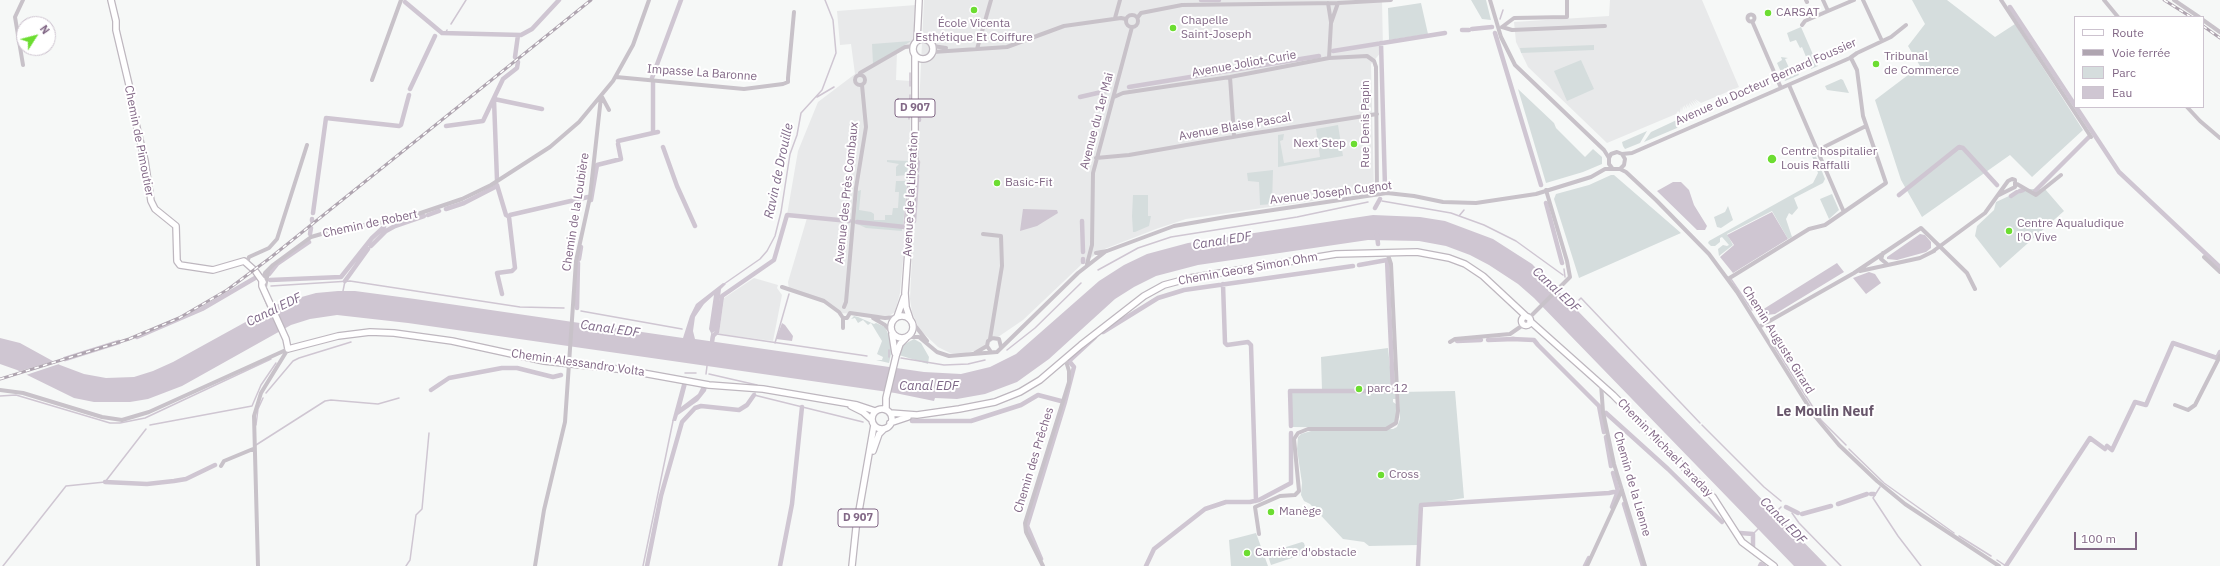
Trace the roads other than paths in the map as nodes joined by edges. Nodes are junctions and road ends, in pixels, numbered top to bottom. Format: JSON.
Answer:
{"nodes":[{"id":1,"x":23,"y":0,"type":"edge"},
{"id":2,"x":111,"y":0,"type":"edge"},
{"id":3,"x":401,"y":0,"type":"edge"},
{"id":4,"x":649,"y":0,"type":"edge"},
{"id":5,"x":919,"y":0,"type":"edge"},
{"id":6,"x":991,"y":0,"type":"edge"},
{"id":7,"x":1120,"y":0,"type":"edge"},
{"id":8,"x":1391,"y":0,"type":"edge"},
{"id":9,"x":1490,"y":0,"type":"edge"},
{"id":10,"x":1566,"y":0,"type":"edge"},
{"id":11,"x":1823,"y":0,"type":"edge"},
{"id":12,"x":1854,"y":0,"type":"edge"},
{"id":13,"x":1863,"y":0,"type":"edge"},
{"id":14,"x":2001,"y":0,"type":"edge"},
{"id":15,"x":2104,"y":0,"type":"edge"},
{"id":16,"x":2174,"y":0,"type":"edge"},
{"id":17,"x":1375,"y":1,"type":"edge"},
{"id":18,"x":1188,"y":2,"type":"edge"},
{"id":19,"x":1276,"y":2,"type":"edge"},
{"id":20,"x":1328,"y":3,"type":"junction"},
{"id":21,"x":1338,"y":3,"type":"junction"},
{"id":22,"x":1828,"y":11,"type":"junction"},
{"id":23,"x":794,"y":12,"type":"dead end"},
{"id":24,"x":1752,"y":13,"type":"dead end"},
{"id":25,"x":2117,"y":16,"type":"edge"},
{"id":26,"x":2198,"y":16,"type":"edge"},
{"id":27,"x":1138,"y":17,"type":"junction"},
{"id":28,"x":1115,"y":18,"type":"junction"},
{"id":29,"x":1126,"y":19,"type":"junction"},
{"id":30,"x":2204,"y":21,"type":"edge"},
{"id":31,"x":1331,"y":23,"type":"junction"},
{"id":32,"x":1802,"y":25,"type":"dead end"},
{"id":33,"x":1906,"y":25,"type":"dead end"},
{"id":34,"x":1605,"y":26,"type":"dead end"},
{"id":35,"x":1132,"y":27,"type":"junction"},
{"id":36,"x":1500,"y":27,"type":"junction"},
{"id":37,"x":917,"y":30,"type":"junction"},
{"id":38,"x":2220,"y":32,"type":"edge"},
{"id":39,"x":924,"y":39,"type":"junction"},
{"id":40,"x":1882,"y":41,"type":"junction"},
{"id":41,"x":916,"y":44,"type":"junction"},
{"id":42,"x":933,"y":49,"type":"junction"},
{"id":43,"x":976,"y":49,"type":"junction"},
{"id":44,"x":1369,"y":56,"type":"joint"},
{"id":45,"x":918,"y":57,"type":"junction"},
{"id":46,"x":1329,"y":58,"type":"junction"},
{"id":47,"x":1851,"y":58,"type":"junction"},
{"id":48,"x":23,"y":65,"type":"dead end"},
{"id":49,"x":859,"y":75,"type":"junction"},
{"id":50,"x":616,"y":77,"type":"junction"},
{"id":51,"x":1230,"y":77,"type":"junction"},
{"id":52,"x":372,"y":80,"type":"dead end"},
{"id":53,"x":862,"y":85,"type":"junction"},
{"id":54,"x":1789,"y":85,"type":"junction"},
{"id":55,"x":1117,"y":86,"type":"junction"},
{"id":56,"x":1782,"y":88,"type":"junction"},
{"id":57,"x":1123,"y":93,"type":"junction"},
{"id":58,"x":602,"y":97,"type":"junction"},
{"id":59,"x":1114,"y":97,"type":"junction"},
{"id":60,"x":2188,"y":108,"type":"edge"},
{"id":61,"x":609,"y":110,"type":"dead end"},
{"id":62,"x":1377,"y":114,"type":"junction"},
{"id":63,"x":1866,"y":126,"type":"junction"},
{"id":64,"x":1234,"y":136,"type":"junction"},
{"id":65,"x":2091,"y":136,"type":"dead end"},
{"id":66,"x":2220,"y":138,"type":"edge"},
{"id":67,"x":307,"y":145,"type":"dead end"},
{"id":68,"x":1604,"y":150,"type":"junction"},
{"id":69,"x":1818,"y":150,"type":"junction"},
{"id":70,"x":1613,"y":153,"type":"junction"},
{"id":71,"x":1632,"y":153,"type":"junction"},
{"id":72,"x":1622,"y":154,"type":"junction"},
{"id":73,"x":1096,"y":158,"type":"junction"},
{"id":74,"x":1625,"y":159,"type":"junction"},
{"id":75,"x":1608,"y":160,"type":"junction"},
{"id":76,"x":1624,"y":165,"type":"junction"},
{"id":77,"x":1612,"y":168,"type":"junction"},
{"id":78,"x":1605,"y":169,"type":"junction"},
{"id":79,"x":1620,"y":169,"type":"junction"},
{"id":80,"x":1626,"y":172,"type":"junction"},
{"id":81,"x":2061,"y":175,"type":"dead end"},
{"id":82,"x":2016,"y":184,"type":"junction"},
{"id":83,"x":1546,"y":190,"type":"junction"},
{"id":84,"x":1377,"y":194,"type":"junction"},
{"id":85,"x":1999,"y":195,"type":"junction"},
{"id":86,"x":1844,"y":210,"type":"junction"},
{"id":87,"x":984,"y":234,"type":"dead end"},
{"id":88,"x":1933,"y":239,"type":"junction"},
{"id":89,"x":1940,"y":246,"type":"junction"},
{"id":90,"x":1388,"y":252,"type":"junction"},
{"id":91,"x":1394,"y":252,"type":"junction"},
{"id":92,"x":1932,"y":252,"type":"junction"},
{"id":93,"x":1884,"y":253,"type":"junction"},
{"id":94,"x":1094,"y":255,"type":"junction"},
{"id":95,"x":2204,"y":256,"type":"dead end"},
{"id":96,"x":247,"y":262,"type":"junction"},
{"id":97,"x":1391,"y":264,"type":"junction"},
{"id":98,"x":1887,"y":264,"type":"junction"},
{"id":99,"x":2220,"y":272,"type":"edge"},
{"id":100,"x":1854,"y":273,"type":"junction"},
{"id":101,"x":264,"y":279,"type":"junction"},
{"id":102,"x":1728,"y":279,"type":"junction"},
{"id":103,"x":782,"y":287,"type":"dead end"},
{"id":104,"x":1975,"y":289,"type":"dead end"},
{"id":105,"x":905,"y":293,"type":"junction"},
{"id":106,"x":847,"y":310,"type":"junction"},
{"id":107,"x":839,"y":312,"type":"junction"},
{"id":108,"x":871,"y":316,"type":"junction"},
{"id":109,"x":897,"y":317,"type":"junction"},
{"id":110,"x":843,"y":318,"type":"junction"},
{"id":111,"x":911,"y":321,"type":"junction"},
{"id":112,"x":1526,"y":321,"type":"junction"},
{"id":113,"x":1759,"y":327,"type":"junction"},
{"id":114,"x":842,"y":328,"type":"dead end"},
{"id":115,"x":992,"y":329,"type":"junction"},
{"id":116,"x":892,"y":333,"type":"junction"},
{"id":117,"x":907,"y":337,"type":"junction"},
{"id":118,"x":990,"y":339,"type":"junction"},
{"id":119,"x":998,"y":339,"type":"junction"},
{"id":120,"x":1009,"y":339,"type":"junction"},
{"id":121,"x":1450,"y":342,"type":"dead end"},
{"id":122,"x":987,"y":346,"type":"junction"},
{"id":123,"x":1001,"y":346,"type":"junction"},
{"id":124,"x":288,"y":349,"type":"junction"},
{"id":125,"x":991,"y":352,"type":"junction"},
{"id":126,"x":944,"y":354,"type":"junction"},
{"id":127,"x":971,"y":355,"type":"junction"},
{"id":128,"x":271,"y":356,"type":"junction"},
{"id":129,"x":896,"y":356,"type":"junction"},
{"id":130,"x":2220,"y":356,"type":"edge"},
{"id":131,"x":1065,"y":358,"type":"junction"},
{"id":132,"x":281,"y":362,"type":"junction"},
{"id":133,"x":567,"y":364,"type":"junction"},
{"id":134,"x":1601,"y":383,"type":"junction"},
{"id":135,"x":0,"y":390,"type":"edge"},
{"id":136,"x":886,"y":398,"type":"junction"},
{"id":137,"x":846,"y":403,"type":"junction"},
{"id":138,"x":2175,"y":405,"type":"dead end"},
{"id":139,"x":877,"y":410,"type":"junction"},
{"id":140,"x":888,"y":412,"type":"junction"},
{"id":141,"x":916,"y":415,"type":"junction"},
{"id":142,"x":873,"y":422,"type":"junction"},
{"id":143,"x":890,"y":423,"type":"junction"},
{"id":144,"x":884,"y":428,"type":"junction"},
{"id":145,"x":253,"y":449,"type":"junction"},
{"id":146,"x":221,"y":466,"type":"dead end"},
{"id":147,"x":867,"y":470,"type":"junction"},
{"id":148,"x":1622,"y":489,"type":"junction"},
{"id":149,"x":1259,"y":534,"type":"dead end"},
{"id":150,"x":258,"y":566,"type":"edge"},
{"id":151,"x":535,"y":566,"type":"edge"},
{"id":152,"x":852,"y":566,"type":"edge"},
{"id":153,"x":1043,"y":566,"type":"edge"},
{"id":154,"x":1587,"y":566,"type":"edge"},
{"id":155,"x":1646,"y":566,"type":"edge"},
{"id":156,"x":1774,"y":566,"type":"edge"},
{"id":157,"x":1999,"y":566,"type":"edge"}],
"edges":[{"from":1,"to":48,"type":"street"},
{"from":2,"to":96,"type":"main road","name":"Chemin de Pimoutier"},
{"from":3,"to":52,"type":"street"},
{"from":4,"to":50,"type":"street","name":"Chemin de Robert"},
{"from":5,"to":37,"type":"main road"},
{"from":6,"to":43,"type":"street"},
{"from":7,"to":28,"type":"street"},
{"from":8,"to":17,"type":"street"},
{"from":9,"to":36,"type":"street"},
{"from":10,"to":36,"type":"street"},
{"from":11,"to":22,"type":"street"},
{"from":12,"to":22,"type":"street"},
{"from":13,"to":40,"type":"street"},
{"from":14,"to":65,"type":"street"},
{"from":15,"to":25,"type":"street"},
{"from":16,"to":26,"type":"street"},
{"from":17,"to":21,"type":"street"},
{"from":18,"to":19,"type":"street"},
{"from":18,"to":27,"type":"street"},
{"from":19,"to":20,"type":"street"},
{"from":20,"to":21,"type":"street"},
{"from":20,"to":31,"type":"street"},
{"from":21,"to":31,"type":"street"},
{"from":22,"to":32,"type":"street"},
{"from":23,"to":50,"type":"street","name":"Impasse La Baronne"},
{"from":24,"to":56,"type":"street"},
{"from":27,"to":29,"type":"street"},
{"from":27,"to":35,"type":"street"},
{"from":28,"to":29,"type":"street"},
{"from":28,"to":43,"type":"street"},
{"from":29,"to":35,"type":"street"},
{"from":30,"to":38,"type":"street"},
{"from":31,"to":46,"type":"street"},
{"from":33,"to":40,"type":"street","name":"Avenue du Docteur Bernard Foussier"},
{"from":34,"to":36,"type":"street"},
{"from":35,"to":55,"type":"street","name":"Avenue du 1er Mai"},
{"from":36,"to":68,"type":"street"},
{"from":37,"to":39,"type":"main road"},
{"from":37,"to":41,"type":"main road"},
{"from":39,"to":41,"type":"main road"},
{"from":39,"to":42,"type":"main road"},
{"from":40,"to":47,"type":"street","name":"Avenue du Docteur Bernard Foussier"},
{"from":41,"to":45,"type":"main road"},
{"from":41,"to":49,"type":"street"},
{"from":42,"to":43,"type":"street"},
{"from":42,"to":45,"type":"main road"},
{"from":44,"to":46,"type":"street","name":"Avenue Joliot-Curie"},
{"from":44,"to":62,"type":"street","name":"Rue Denis Papin"},
{"from":45,"to":105,"type":"main road","name":"Avenue de la Libération","number":"D 907"},
{"from":46,"to":51,"type":"street","name":"Avenue Joliot-Curie"},
{"from":47,"to":54,"type":"street","name":"Avenue du Docteur Bernard Foussier"},
{"from":47,"to":63,"type":"street"},
{"from":49,"to":53,"type":"street"},
{"from":49,"to":53,"type":"street"},
{"from":50,"to":58,"type":"street","name":"Chemin de Robert"},
{"from":51,"to":57,"type":"street","name":"Avenue Joliot-Curie"},
{"from":51,"to":64,"type":"street"},
{"from":53,"to":106,"type":"street","name":"Avenue des Près Combaux"},
{"from":54,"to":56,"type":"street","name":"Avenue du Docteur Bernard Foussier"},
{"from":54,"to":69,"type":"street"},
{"from":55,"to":57,"type":"street"},
{"from":55,"to":59,"type":"street","name":"Avenue du 1er Mai"},
{"from":56,"to":71,"type":"street","name":"Avenue du Docteur Bernard Foussier"},
{"from":57,"to":59,"type":"street","name":"Avenue Joliot-Curie"},
{"from":58,"to":61,"type":"street"},
{"from":58,"to":101,"type":"street","name":"Chemin de Robert"},
{"from":58,"to":133,"type":"street","name":"Chemin de la Loubière"},
{"from":59,"to":73,"type":"street","name":"Avenue du 1er Mai"},
{"from":60,"to":66,"type":"street"},
{"from":62,"to":64,"type":"street","name":"Avenue Blaise Pascal"},
{"from":62,"to":84,"type":"street","name":"Rue Denis Papin"},
{"from":63,"to":69,"type":"street"},
{"from":63,"to":86,"type":"street"},
{"from":64,"to":73,"type":"street","name":"Avenue Blaise Pascal"},
{"from":67,"to":96,"type":"street"},
{"from":68,"to":70,"type":"street"},
{"from":68,"to":75,"type":"street"},
{"from":69,"to":86,"type":"street"},
{"from":70,"to":72,"type":"street"},
{"from":70,"to":75,"type":"street"},
{"from":71,"to":72,"type":"street","name":"Avenue du Docteur Bernard Foussier"},
{"from":71,"to":74,"type":"street","name":"Avenue du Docteur Bernard Foussier"},
{"from":72,"to":74,"type":"street"},
{"from":73,"to":94,"type":"street","name":"Avenue du 1er Mai"},
{"from":74,"to":76,"type":"street"},
{"from":75,"to":77,"type":"street"},
{"from":75,"to":78,"type":"street"},
{"from":76,"to":79,"type":"street"},
{"from":76,"to":80,"type":"street","name":"Chemin Auguste Girard"},
{"from":77,"to":78,"type":"street","name":"Avenue Joseph Cugnot"},
{"from":77,"to":79,"type":"street"},
{"from":78,"to":83,"type":"street","name":"Avenue Joseph Cugnot"},
{"from":79,"to":80,"type":"street","name":"Chemin Auguste Girard"},
{"from":80,"to":102,"type":"street","name":"Chemin Auguste Girard"},
{"from":81,"to":82,"type":"street"},
{"from":82,"to":85,"type":"street"},
{"from":82,"to":85,"type":"street"},
{"from":83,"to":84,"type":"street","name":"Avenue Joseph Cugnot"},
{"from":83,"to":112,"type":"street"},
{"from":84,"to":94,"type":"street","name":"Avenue Joseph Cugnot"},
{"from":85,"to":89,"type":"street"},
{"from":86,"to":102,"type":"street"},
{"from":87,"to":115,"type":"street"},
{"from":88,"to":89,"type":"street"},
{"from":88,"to":92,"type":"street"},
{"from":88,"to":93,"type":"street"},
{"from":89,"to":92,"type":"street"},
{"from":89,"to":104,"type":"street"},
{"from":90,"to":91,"type":"main road","name":"Chemin Georg Simon Ohm"},
{"from":90,"to":97,"type":"street"},
{"from":90,"to":131,"type":"main road","name":"Chemin Georg Simon Ohm"},
{"from":91,"to":97,"type":"street"},
{"from":91,"to":112,"type":"main road","name":"Chemin Georg Simon Ohm"},
{"from":92,"to":98,"type":"street"},
{"from":93,"to":98,"type":"street"},
{"from":93,"to":100,"type":"street"},
{"from":94,"to":120,"type":"street"},
{"from":95,"to":99,"type":"street"},
{"from":96,"to":101,"type":"main road"},
{"from":97,"to":149,"type":"street"},
{"from":98,"to":100,"type":"street"},
{"from":100,"to":113,"type":"street"},
{"from":101,"to":124,"type":"main road"},
{"from":102,"to":113,"type":"street","name":"Chemin Auguste Girard"},
{"from":103,"to":107,"type":"street"},
{"from":105,"to":109,"type":"main road","name":"Avenue de la Libération","number":"D 907"},
{"from":105,"to":111,"type":"main road","name":"Avenue de la Libération","number":"D 907"},
{"from":106,"to":107,"type":"street"},
{"from":106,"to":108,"type":"street"},
{"from":106,"to":110,"type":"street"},
{"from":107,"to":110,"type":"street"},
{"from":108,"to":109,"type":"street"},
{"from":108,"to":116,"type":"street"},
{"from":109,"to":111,"type":"main road"},
{"from":109,"to":116,"type":"main road"},
{"from":110,"to":114,"type":"street"},
{"from":111,"to":117,"type":"main road"},
{"from":111,"to":126,"type":"street"},
{"from":112,"to":121,"type":"street"},
{"from":112,"to":134,"type":"main road","name":"Chemin Michael Faraday"},
{"from":113,"to":157,"type":"street","name":"Chemin Auguste Girard"},
{"from":115,"to":118,"type":"street"},
{"from":115,"to":119,"type":"street"},
{"from":116,"to":117,"type":"main road"},
{"from":116,"to":129,"type":"main road"},
{"from":117,"to":126,"type":"street"},
{"from":117,"to":129,"type":"main road"},
{"from":118,"to":119,"type":"street"},
{"from":118,"to":122,"type":"street"},
{"from":119,"to":120,"type":"street"},
{"from":119,"to":123,"type":"street"},
{"from":120,"to":123,"type":"street"},
{"from":122,"to":125,"type":"street"},
{"from":122,"to":127,"type":"street"},
{"from":123,"to":125,"type":"street"},
{"from":124,"to":128,"type":"street"},
{"from":124,"to":132,"type":"street"},
{"from":124,"to":133,"type":"main road","name":"Chemin Alessandro Volta"},
{"from":125,"to":127,"type":"street"},
{"from":126,"to":127,"type":"street"},
{"from":128,"to":132,"type":"street"},
{"from":128,"to":135,"type":"street"},
{"from":129,"to":136,"type":"main road"},
{"from":130,"to":138,"type":"street"},
{"from":131,"to":141,"type":"main road","name":"Chemin Georg Simon Ohm"},
{"from":131,"to":153,"type":"street","name":"Chemin des Prêches"},
{"from":132,"to":145,"type":"street"},
{"from":133,"to":137,"type":"main road","name":"Chemin Alessandro Volta"},
{"from":133,"to":151,"type":"street","name":"Chemin de la Loubière"},
{"from":134,"to":148,"type":"street","name":"Chemin de la Lienne"},
{"from":134,"to":156,"type":"main road","name":"Chemin Michael Faraday"},
{"from":136,"to":139,"type":"main road"},
{"from":136,"to":140,"type":"main road"},
{"from":137,"to":139,"type":"main road","name":"Chemin Alessandro Volta"},
{"from":137,"to":142,"type":"main road","name":"Chemin Alessandro Volta"},
{"from":139,"to":140,"type":"main road"},
{"from":139,"to":142,"type":"main road"},
{"from":140,"to":141,"type":"main road","name":"Chemin Georg Simon Ohm"},
{"from":140,"to":143,"type":"main road"},
{"from":141,"to":143,"type":"main road","name":"Chemin Georg Simon Ohm"},
{"from":142,"to":144,"type":"main road"},
{"from":142,"to":147,"type":"main road","number":"D 907"},
{"from":143,"to":144,"type":"main road"},
{"from":144,"to":147,"type":"main road","number":"D 907"},
{"from":145,"to":146,"type":"street"},
{"from":145,"to":150,"type":"street"},
{"from":147,"to":152,"type":"main road","number":"D 907"},
{"from":148,"to":154,"type":"street"},
{"from":148,"to":155,"type":"street","name":"Chemin de la Lienne"}]}
